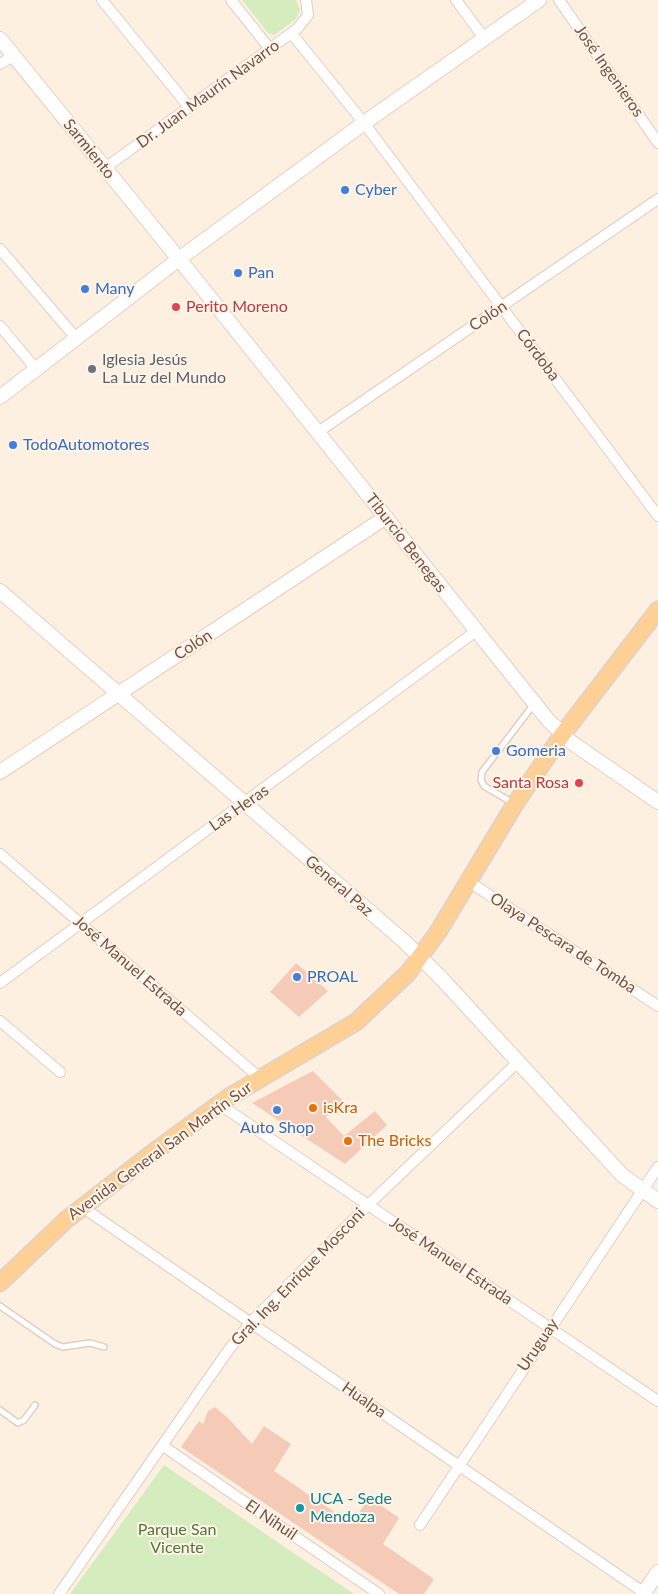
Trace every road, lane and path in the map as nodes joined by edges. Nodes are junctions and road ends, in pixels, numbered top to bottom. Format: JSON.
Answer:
{"nodes":[{"id":1,"x":102,"y":0,"type":"edge"},
{"id":2,"x":231,"y":0,"type":"edge"},
{"id":3,"x":306,"y":0,"type":"edge"},
{"id":4,"x":456,"y":0,"type":"edge"},
{"id":5,"x":539,"y":0,"type":"edge"},
{"id":6,"x":559,"y":0,"type":"edge"},
{"id":7,"x":292,"y":34,"type":"junction"},
{"id":8,"x":484,"y":38,"type":"junction"},
{"id":9,"x":0,"y":39,"type":"edge"},
{"id":10,"x":270,"y":48,"type":"junction"},
{"id":11,"x":13,"y":56,"type":"junction"},
{"id":12,"x":0,"y":64,"type":"edge"},
{"id":13,"x":189,"y":107,"type":"junction"},
{"id":14,"x":364,"y":123,"type":"junction"},
{"id":15,"x":658,"y":143,"type":"edge"},
{"id":16,"x":105,"y":168,"type":"junction"},
{"id":17,"x":658,"y":199,"type":"edge"},
{"id":18,"x":0,"y":249,"type":"edge"},
{"id":19,"x":179,"y":259,"type":"junction"},
{"id":20,"x":502,"y":306,"type":"junction"},
{"id":21,"x":0,"y":326,"type":"edge"},
{"id":22,"x":76,"y":338,"type":"junction"},
{"id":23,"x":36,"y":369,"type":"junction"},
{"id":24,"x":0,"y":397,"type":"edge"},
{"id":25,"x":318,"y":432,"type":"junction"},
{"id":26,"x":658,"y":516,"type":"edge"},
{"id":27,"x":386,"y":517,"type":"junction"},
{"id":28,"x":0,"y":591,"type":"edge"},
{"id":29,"x":658,"y":610,"type":"edge"},
{"id":30,"x":476,"y":631,"type":"junction"},
{"id":31,"x":119,"y":694,"type":"junction"},
{"id":32,"x":534,"y":704,"type":"junction"},
{"id":33,"x":562,"y":735,"type":"junction"},
{"id":34,"x":0,"y":772,"type":"edge"},
{"id":35,"x":658,"y":802,"type":"edge"},
{"id":36,"x":244,"y":803,"type":"junction"},
{"id":37,"x":515,"y":804,"type":"junction"},
{"id":38,"x":0,"y":854,"type":"edge"},
{"id":39,"x":468,"y":881,"type":"junction"},
{"id":40,"x":81,"y":924,"type":"junction"},
{"id":41,"x":421,"y":958,"type":"junction"},
{"id":42,"x":0,"y":983,"type":"edge"},
{"id":43,"x":658,"y":1006,"type":"edge"},
{"id":44,"x":0,"y":1021,"type":"edge"},
{"id":45,"x":518,"y":1062,"type":"junction"},
{"id":46,"x":60,"y":1072,"type":"dead end"},
{"id":47,"x":260,"y":1078,"type":"junction"},
{"id":48,"x":219,"y":1104,"type":"junction"},
{"id":49,"x":658,"y":1167,"type":"edge"},
{"id":50,"x":642,"y":1191,"type":"junction"},
{"id":51,"x":658,"y":1201,"type":"edge"},
{"id":52,"x":368,"y":1204,"type":"junction"},
{"id":53,"x":82,"y":1207,"type":"junction"},
{"id":54,"x":0,"y":1283,"type":"edge"},
{"id":55,"x":0,"y":1306,"type":"edge"},
{"id":56,"x":250,"y":1322,"type":"junction"},
{"id":57,"x":549,"y":1329,"type":"junction"},
{"id":58,"x":104,"y":1347,"type":"dead end"},
{"id":59,"x":658,"y":1402,"type":"edge"},
{"id":60,"x":34,"y":1404,"type":"dead end"},
{"id":61,"x":0,"y":1410,"type":"edge"},
{"id":62,"x":163,"y":1446,"type":"junction"},
{"id":63,"x":459,"y":1466,"type":"junction"},
{"id":64,"x":420,"y":1525,"type":"dead end"},
{"id":65,"x":658,"y":1572,"type":"edge"},
{"id":66,"x":59,"y":1594,"type":"edge"},
{"id":67,"x":379,"y":1594,"type":"edge"},
{"id":68,"x":644,"y":1594,"type":"edge"}],
"edges":[{"from":1,"to":13,"type":"street"},
{"from":2,"to":10,"type":"street"},
{"from":3,"to":7,"type":"street","name":"Dr. Juan Maurín Navarro"},
{"from":4,"to":8,"type":"street"},
{"from":5,"to":8,"type":"main road"},
{"from":6,"to":15,"type":"street","name":"José Ingenieros"},
{"from":7,"to":10,"type":"street","name":"Dr. Juan Maurín Navarro"},
{"from":7,"to":14,"type":"street","name":"Córdoba"},
{"from":8,"to":14,"type":"main road"},
{"from":9,"to":11,"type":"main road","name":"Sarmiento"},
{"from":10,"to":13,"type":"street","name":"Dr. Juan Maurín Navarro"},
{"from":11,"to":12,"type":"street"},
{"from":11,"to":16,"type":"main road","name":"Sarmiento"},
{"from":13,"to":16,"type":"street","name":"Dr. Juan Maurín Navarro"},
{"from":14,"to":19,"type":"main road"},
{"from":14,"to":20,"type":"street","name":"Córdoba"},
{"from":16,"to":19,"type":"main road","name":"Sarmiento"},
{"from":17,"to":20,"type":"street","name":"Colón"},
{"from":18,"to":22,"type":"street"},
{"from":19,"to":22,"type":"main road"},
{"from":19,"to":25,"type":"main road","name":"Tiburcio Benegas"},
{"from":20,"to":25,"type":"street","name":"Colón"},
{"from":20,"to":26,"type":"street","name":"Córdoba"},
{"from":21,"to":23,"type":"street"},
{"from":22,"to":23,"type":"main road"},
{"from":23,"to":24,"type":"main road"},
{"from":25,"to":27,"type":"main road","name":"Tiburcio Benegas"},
{"from":27,"to":30,"type":"main road","name":"Tiburcio Benegas"},
{"from":27,"to":31,"type":"main road","name":"Colón"},
{"from":28,"to":31,"type":"main road","name":"General Paz"},
{"from":29,"to":33,"type":"main road","name":"Avenida General San Martín Sur"},
{"from":30,"to":32,"type":"main road","name":"Tiburcio Benegas"},
{"from":30,"to":36,"type":"street","name":"Las Heras"},
{"from":31,"to":34,"type":"main road","name":"Colón"},
{"from":31,"to":36,"type":"main road","name":"General Paz"},
{"from":32,"to":33,"type":"main road","name":"Tiburcio Benegas"},
{"from":32,"to":37,"type":"lane"},
{"from":33,"to":35,"type":"main road","name":"Tiburcio Benegas"},
{"from":33,"to":37,"type":"main road","name":"Avenida General San Martín Sur"},
{"from":36,"to":40,"type":"street","name":"Las Heras"},
{"from":36,"to":41,"type":"main road","name":"General Paz"},
{"from":37,"to":39,"type":"main road","name":"Avenida General San Martín Sur"},
{"from":38,"to":40,"type":"street","name":"José Manuel Estrada"},
{"from":39,"to":41,"type":"main road","name":"Avenida General San Martín Sur"},
{"from":39,"to":43,"type":"street","name":"Olaya Pescara de Tomba"},
{"from":40,"to":42,"type":"street","name":"Las Heras"},
{"from":40,"to":47,"type":"street","name":"José Manuel Estrada"},
{"from":41,"to":45,"type":"main road","name":"General Paz"},
{"from":41,"to":47,"type":"main road","name":"Avenida General San Martín Sur"},
{"from":44,"to":46,"type":"street"},
{"from":45,"to":50,"type":"main road","name":"General Paz"},
{"from":45,"to":52,"type":"street","name":"Gral. Ing. Enrique Mosconi"},
{"from":47,"to":48,"type":"main road","name":"Avenida General San Martín Sur"},
{"from":48,"to":52,"type":"street","name":"José Manuel Estrada"},
{"from":48,"to":53,"type":"main road","name":"Avenida General San Martín Sur"},
{"from":49,"to":50,"type":"street","name":"Uruguay"},
{"from":50,"to":51,"type":"main road","name":"General Paz"},
{"from":50,"to":57,"type":"street","name":"Uruguay"},
{"from":52,"to":56,"type":"street","name":"Gral. Ing. Enrique Mosconi"},
{"from":52,"to":57,"type":"street","name":"José Manuel Estrada"},
{"from":53,"to":54,"type":"main road","name":"Avenida General San Martín Sur"},
{"from":53,"to":56,"type":"street","name":"Hualpa"},
{"from":55,"to":58,"type":"lane"},
{"from":56,"to":62,"type":"street","name":"Gral. Ing. Enrique Mosconi"},
{"from":56,"to":63,"type":"street","name":"Hualpa"},
{"from":57,"to":59,"type":"street","name":"José Manuel Estrada"},
{"from":57,"to":63,"type":"street","name":"Uruguay"},
{"from":60,"to":61,"type":"lane"},
{"from":62,"to":66,"type":"street","name":"Gral. Ing. Enrique Mosconi"},
{"from":62,"to":67,"type":"street","name":"El Nihuil"},
{"from":63,"to":64,"type":"street","name":"Uruguay"},
{"from":63,"to":68,"type":"street","name":"Hualpa"},
{"from":65,"to":68,"type":"main road"}]}
